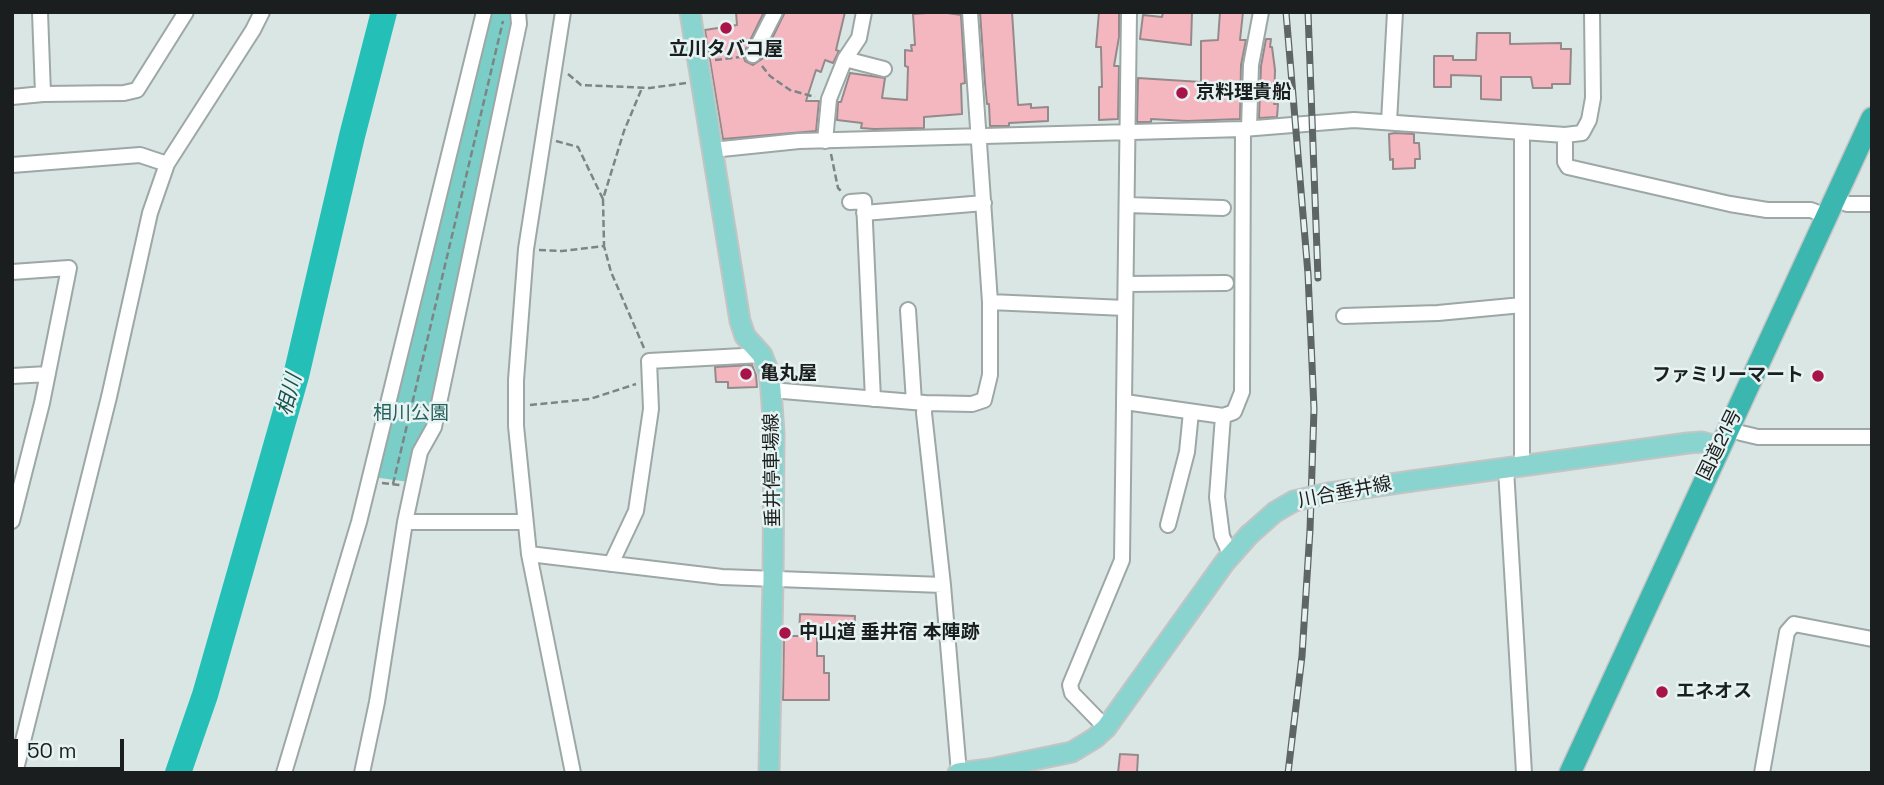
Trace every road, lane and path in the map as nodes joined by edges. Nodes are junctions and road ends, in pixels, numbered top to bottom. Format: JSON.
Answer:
{"nodes":[{"id":1,"x":40,"y":12,"type":"edge"},
{"id":2,"x":186,"y":12,"type":"edge"},
{"id":3,"x":262,"y":12,"type":"edge"},
{"id":4,"x":484,"y":12,"type":"edge"},
{"id":5,"x":519,"y":12,"type":"edge"},
{"id":6,"x":563,"y":12,"type":"edge"},
{"id":7,"x":690,"y":12,"type":"edge"},
{"id":8,"x":775,"y":12,"type":"edge"},
{"id":9,"x":864,"y":12,"type":"edge"},
{"id":10,"x":970,"y":12,"type":"edge"},
{"id":11,"x":1129,"y":12,"type":"edge"},
{"id":12,"x":1261,"y":12,"type":"edge"},
{"id":13,"x":1395,"y":12,"type":"edge"},
{"id":14,"x":1592,"y":12,"type":"edge"},
{"id":15,"x":502,"y":21,"type":"dead end"},
{"id":16,"x":753,"y":55,"type":"junction"},
{"id":17,"x":845,"y":59,"type":"junction"},
{"id":18,"x":555,"y":62,"type":"junction"},
{"id":19,"x":884,"y":69,"type":"dead end"},
{"id":20,"x":699,"y":72,"type":"junction"},
{"id":21,"x":642,"y":88,"type":"junction"},
{"id":22,"x":43,"y":94,"type":"junction"},
{"id":23,"x":12,"y":97,"type":"edge"},
{"id":24,"x":829,"y":99,"type":"junction"},
{"id":25,"x":1872,"y":118,"type":"edge"},
{"id":26,"x":1389,"y":122,"type":"junction"},
{"id":27,"x":1246,"y":129,"type":"junction"},
{"id":28,"x":1522,"y":132,"type":"junction"},
{"id":29,"x":1128,"y":133,"type":"junction"},
{"id":30,"x":1565,"y":135,"type":"junction"},
{"id":31,"x":979,"y":137,"type":"junction"},
{"id":32,"x":543,"y":138,"type":"junction"},
{"id":33,"x":828,"y":141,"type":"junction"},
{"id":34,"x":712,"y":150,"type":"junction"},
{"id":35,"x":12,"y":164,"type":"edge"},
{"id":36,"x":167,"y":164,"type":"junction"},
{"id":37,"x":603,"y":200,"type":"junction"},
{"id":38,"x":850,"y":202,"type":"joint"},
{"id":39,"x":984,"y":203,"type":"junction"},
{"id":40,"x":1872,"y":204,"type":"edge"},
{"id":41,"x":1127,"y":205,"type":"junction"},
{"id":42,"x":1830,"y":207,"type":"junction"},
{"id":43,"x":1223,"y":208,"type":"dead end"},
{"id":44,"x":864,"y":213,"type":"junction"},
{"id":45,"x":604,"y":246,"type":"junction"},
{"id":46,"x":526,"y":249,"type":"junction"},
{"id":47,"x":12,"y":272,"type":"edge"},
{"id":48,"x":1226,"y":283,"type":"dead end"},
{"id":49,"x":1126,"y":284,"type":"junction"},
{"id":50,"x":990,"y":302,"type":"junction"},
{"id":51,"x":1522,"y":305,"type":"junction"},
{"id":52,"x":1125,"y":308,"type":"junction"},
{"id":53,"x":908,"y":310,"type":"dead end"},
{"id":54,"x":1343,"y":316,"type":"dead end"},
{"id":55,"x":762,"y":355,"type":"junction"},
{"id":56,"x":649,"y":361,"type":"junction"},
{"id":57,"x":48,"y":374,"type":"junction"},
{"id":58,"x":12,"y":376,"type":"edge"},
{"id":59,"x":650,"y":379,"type":"junction"},
{"id":60,"x":771,"y":390,"type":"junction"},
{"id":61,"x":873,"y":398,"type":"junction"},
{"id":62,"x":920,"y":402,"type":"junction"},
{"id":63,"x":1125,"y":402,"type":"junction"},
{"id":64,"x":516,"y":406,"type":"junction"},
{"id":65,"x":1191,"y":412,"type":"junction"},
{"id":66,"x":1223,"y":416,"type":"junction"},
{"id":67,"x":1725,"y":437,"type":"junction"},
{"id":68,"x":1872,"y":437,"type":"edge"},
{"id":69,"x":1514,"y":468,"type":"junction"},
{"id":70,"x":393,"y":484,"type":"dead end"},
{"id":71,"x":12,"y":521,"type":"edge"},
{"id":72,"x":405,"y":522,"type":"junction"},
{"id":73,"x":524,"y":522,"type":"junction"},
{"id":74,"x":1168,"y":525,"type":"dead end"},
{"id":75,"x":529,"y":554,"type":"junction"},
{"id":76,"x":1231,"y":555,"type":"junction"},
{"id":77,"x":611,"y":564,"type":"junction"},
{"id":78,"x":774,"y":580,"type":"junction"},
{"id":79,"x":943,"y":585,"type":"junction"},
{"id":80,"x":1872,"y":639,"type":"edge"},
{"id":81,"x":1106,"y":728,"type":"junction"},
{"id":82,"x":1022,"y":767,"type":"edge"},
{"id":83,"x":990,"y":771,"type":"edge"},
{"id":84,"x":15,"y":773,"type":"edge"},
{"id":85,"x":284,"y":773,"type":"edge"},
{"id":86,"x":362,"y":773,"type":"edge"},
{"id":87,"x":573,"y":773,"type":"edge"},
{"id":88,"x":769,"y":773,"type":"edge"},
{"id":89,"x":959,"y":773,"type":"edge"},
{"id":90,"x":1524,"y":773,"type":"edge"},
{"id":91,"x":1570,"y":773,"type":"edge"},
{"id":92,"x":1762,"y":773,"type":"edge"}],
"edges":[{"from":1,"to":22,"type":"street"},
{"from":2,"to":22,"type":"street"},
{"from":3,"to":36,"type":"street"},
{"from":4,"to":85,"type":"street"},
{"from":5,"to":72,"type":"street"},
{"from":6,"to":18,"type":"street"},
{"from":7,"to":20,"type":"main road","name":"垂井停車場線"},
{"from":8,"to":16,"type":"street"},
{"from":9,"to":17,"type":"street"},
{"from":10,"to":31,"type":"street"},
{"from":11,"to":29,"type":"street"},
{"from":12,"to":27,"type":"street"},
{"from":13,"to":26,"type":"street"},
{"from":14,"to":30,"type":"street"},
{"from":15,"to":70,"type":"path"},
{"from":16,"to":20,"type":"path"},
{"from":16,"to":24,"type":"path"},
{"from":17,"to":19,"type":"street"},
{"from":17,"to":24,"type":"street"},
{"from":18,"to":21,"type":"path"},
{"from":18,"to":32,"type":"street"},
{"from":20,"to":21,"type":"path"},
{"from":20,"to":34,"type":"main road","name":"垂井停車場線"},
{"from":21,"to":37,"type":"path"},
{"from":22,"to":23,"type":"street"},
{"from":24,"to":33,"type":"street"},
{"from":25,"to":42,"type":"highway","name":"国道21号"},
{"from":26,"to":27,"type":"street"},
{"from":26,"to":28,"type":"street"},
{"from":27,"to":29,"type":"street"},
{"from":27,"to":66,"type":"street"},
{"from":28,"to":30,"type":"street"},
{"from":28,"to":51,"type":"street"},
{"from":29,"to":31,"type":"street"},
{"from":29,"to":41,"type":"street"},
{"from":30,"to":42,"type":"street"},
{"from":31,"to":33,"type":"street"},
{"from":31,"to":39,"type":"street"},
{"from":32,"to":37,"type":"path"},
{"from":32,"to":46,"type":"street"},
{"from":33,"to":34,"type":"street"},
{"from":33,"to":38,"type":"path"},
{"from":34,"to":55,"type":"main road","name":"垂井停車場線"},
{"from":35,"to":36,"type":"street"},
{"from":36,"to":84,"type":"street"},
{"from":37,"to":45,"type":"path"},
{"from":38,"to":44,"type":"street"},
{"from":39,"to":44,"type":"street"},
{"from":39,"to":50,"type":"street"},
{"from":40,"to":42,"type":"street"},
{"from":41,"to":43,"type":"street"},
{"from":41,"to":49,"type":"street"},
{"from":42,"to":67,"type":"highway","name":"国道21号"},
{"from":44,"to":61,"type":"street"},
{"from":45,"to":46,"type":"path"},
{"from":45,"to":56,"type":"path"},
{"from":46,"to":64,"type":"street"},
{"from":47,"to":57,"type":"street"},
{"from":48,"to":49,"type":"street"},
{"from":49,"to":52,"type":"street"},
{"from":50,"to":52,"type":"street"},
{"from":50,"to":62,"type":"street"},
{"from":51,"to":54,"type":"street"},
{"from":51,"to":69,"type":"street"},
{"from":52,"to":63,"type":"street"},
{"from":53,"to":62,"type":"street"},
{"from":55,"to":56,"type":"street"},
{"from":55,"to":60,"type":"main road","name":"垂井停車場線"},
{"from":56,"to":59,"type":"street"},
{"from":57,"to":58,"type":"street"},
{"from":57,"to":71,"type":"street"},
{"from":59,"to":64,"type":"path"},
{"from":59,"to":77,"type":"street"},
{"from":60,"to":61,"type":"street"},
{"from":60,"to":78,"type":"main road","name":"垂井停車場線"},
{"from":61,"to":62,"type":"street"},
{"from":62,"to":79,"type":"street"},
{"from":63,"to":65,"type":"street"},
{"from":63,"to":81,"type":"street"},
{"from":64,"to":73,"type":"street"},
{"from":65,"to":66,"type":"street"},
{"from":65,"to":74,"type":"street"},
{"from":66,"to":76,"type":"street"},
{"from":67,"to":68,"type":"street"},
{"from":67,"to":69,"type":"main road","name":"川合垂井線"},
{"from":67,"to":91,"type":"highway","name":"国道21号"},
{"from":69,"to":76,"type":"main road","name":"川合垂井線","bridge":true},
{"from":69,"to":90,"type":"street"},
{"from":72,"to":73,"type":"street"},
{"from":72,"to":86,"type":"street"},
{"from":73,"to":75,"type":"street"},
{"from":75,"to":77,"type":"street"},
{"from":75,"to":87,"type":"street"},
{"from":76,"to":81,"type":"main road","name":"川合垂井線"},
{"from":77,"to":78,"type":"street"},
{"from":78,"to":79,"type":"street"},
{"from":78,"to":88,"type":"main road","name":"垂井停車場線"},
{"from":79,"to":89,"type":"street"},
{"from":80,"to":92,"type":"street"},
{"from":81,"to":82,"type":"main road","name":"川合垂井線"},
{"from":82,"to":83,"type":"main road","name":"川合垂井線"},
{"from":83,"to":89,"type":"main road","name":"川合垂井線"}]}
